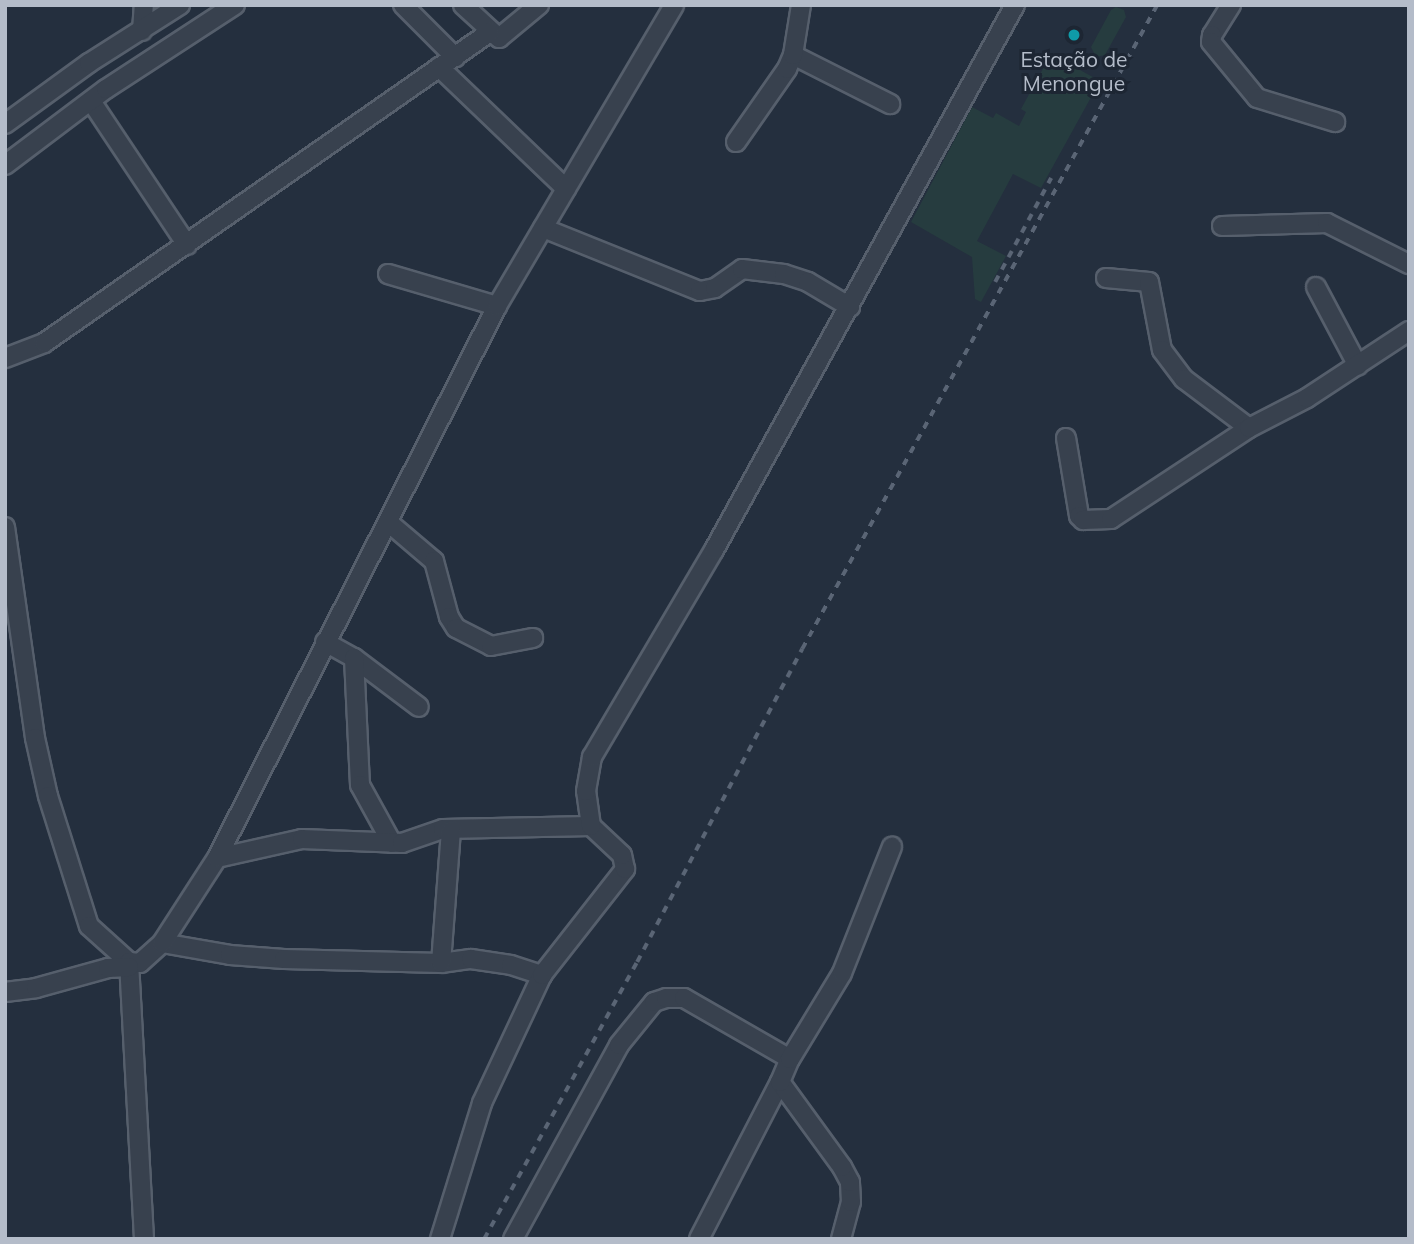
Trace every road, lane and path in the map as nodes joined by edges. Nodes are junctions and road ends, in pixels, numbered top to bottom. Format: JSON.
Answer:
{"nodes":[{"id":1,"x":144,"y":5,"type":"edge"},
{"id":2,"x":180,"y":5,"type":"edge"},
{"id":3,"x":403,"y":5,"type":"edge"},
{"id":4,"x":463,"y":5,"type":"edge"},
{"id":5,"x":539,"y":5,"type":"edge"},
{"id":6,"x":674,"y":5,"type":"edge"},
{"id":7,"x":801,"y":5,"type":"edge"},
{"id":8,"x":1015,"y":5,"type":"edge"},
{"id":9,"x":1231,"y":5,"type":"edge"},
{"id":10,"x":234,"y":6,"type":"edge"},
{"id":11,"x":142,"y":31,"type":"junction"},
{"id":12,"x":490,"y":32,"type":"junction"},
{"id":13,"x":793,"y":55,"type":"junction"},
{"id":14,"x":447,"y":62,"type":"junction"},
{"id":15,"x":89,"y":63,"type":"junction"},
{"id":16,"x":106,"y":89,"type":"junction"},
{"id":17,"x":91,"y":101,"type":"junction"},
{"id":18,"x":890,"y":103,"type":"dead end"},
{"id":19,"x":1335,"y":122,"type":"dead end"},
{"id":20,"x":5,"y":124,"type":"edge"},
{"id":21,"x":736,"y":142,"type":"dead end"},
{"id":22,"x":5,"y":165,"type":"edge"},
{"id":23,"x":566,"y":189,"type":"junction"},
{"id":24,"x":1222,"y":226,"type":"dead end"},
{"id":25,"x":543,"y":228,"type":"junction"},
{"id":26,"x":187,"y":245,"type":"junction"},
{"id":27,"x":1409,"y":264,"type":"edge"},
{"id":28,"x":388,"y":274,"type":"dead end"},
{"id":29,"x":1105,"y":278,"type":"dead end"},
{"id":30,"x":1316,"y":287,"type":"dead end"},
{"id":31,"x":497,"y":306,"type":"junction"},
{"id":32,"x":850,"y":307,"type":"junction"},
{"id":33,"x":1409,"y":331,"type":"edge"},
{"id":34,"x":5,"y":358,"type":"edge"},
{"id":35,"x":1358,"y":366,"type":"junction"},
{"id":36,"x":1249,"y":428,"type":"junction"},
{"id":37,"x":1066,"y":438,"type":"dead end"},
{"id":38,"x":388,"y":522,"type":"junction"},
{"id":39,"x":5,"y":527,"type":"edge"},
{"id":40,"x":7,"y":546,"type":"edge"},
{"id":41,"x":533,"y":638,"type":"dead end"},
{"id":42,"x":325,"y":642,"type":"junction"},
{"id":43,"x":354,"y":658,"type":"junction"},
{"id":44,"x":419,"y":706,"type":"dead end"},
{"id":45,"x":591,"y":826,"type":"junction"},
{"id":46,"x":451,"y":831,"type":"junction"},
{"id":47,"x":392,"y":843,"type":"junction"},
{"id":48,"x":891,"y":847,"type":"dead end"},
{"id":49,"x":217,"y":858,"type":"junction"},
{"id":50,"x":162,"y":943,"type":"junction"},
{"id":51,"x":441,"y":963,"type":"junction"},
{"id":52,"x":129,"y":965,"type":"junction"},
{"id":53,"x":542,"y":975,"type":"junction"},
{"id":54,"x":5,"y":992,"type":"edge"},
{"id":55,"x":790,"y":1059,"type":"junction"},
{"id":56,"x":779,"y":1083,"type":"junction"},
{"id":57,"x":144,"y":1239,"type":"edge"},
{"id":58,"x":440,"y":1239,"type":"edge"},
{"id":59,"x":513,"y":1239,"type":"edge"},
{"id":60,"x":699,"y":1239,"type":"edge"},
{"id":61,"x":841,"y":1239,"type":"edge"}],
"edges":[{"from":1,"to":11,"type":"street"},
{"from":2,"to":11,"type":"street"},
{"from":3,"to":14,"type":"street"},
{"from":4,"to":12,"type":"street"},
{"from":5,"to":12,"type":"street"},
{"from":6,"to":23,"type":"street"},
{"from":7,"to":13,"type":"street"},
{"from":8,"to":32,"type":"street"},
{"from":9,"to":19,"type":"street"},
{"from":10,"to":16,"type":"street"},
{"from":11,"to":15,"type":"street"},
{"from":12,"to":14,"type":"street"},
{"from":13,"to":18,"type":"street"},
{"from":13,"to":21,"type":"street"},
{"from":14,"to":23,"type":"street"},
{"from":14,"to":26,"type":"street"},
{"from":15,"to":16,"type":"street"},
{"from":15,"to":20,"type":"street"},
{"from":16,"to":17,"type":"street"},
{"from":17,"to":22,"type":"street"},
{"from":17,"to":26,"type":"street"},
{"from":23,"to":25,"type":"street"},
{"from":24,"to":27,"type":"street"},
{"from":25,"to":31,"type":"street"},
{"from":25,"to":32,"type":"street"},
{"from":26,"to":34,"type":"street"},
{"from":28,"to":31,"type":"street"},
{"from":29,"to":36,"type":"street"},
{"from":30,"to":35,"type":"street"},
{"from":31,"to":38,"type":"street"},
{"from":32,"to":45,"type":"street"},
{"from":33,"to":35,"type":"street"},
{"from":35,"to":36,"type":"street"},
{"from":36,"to":37,"type":"street"},
{"from":38,"to":41,"type":"street"},
{"from":38,"to":42,"type":"street"},
{"from":39,"to":40,"type":"street"},
{"from":40,"to":52,"type":"street"},
{"from":42,"to":43,"type":"street"},
{"from":42,"to":49,"type":"street"},
{"from":43,"to":44,"type":"street"},
{"from":43,"to":47,"type":"street"},
{"from":45,"to":46,"type":"street"},
{"from":45,"to":53,"type":"street"},
{"from":46,"to":47,"type":"street"},
{"from":46,"to":51,"type":"street"},
{"from":47,"to":49,"type":"street"},
{"from":48,"to":55,"type":"street"},
{"from":49,"to":50,"type":"street"},
{"from":50,"to":51,"type":"street"},
{"from":50,"to":52,"type":"street"},
{"from":51,"to":53,"type":"street"},
{"from":52,"to":54,"type":"street"},
{"from":52,"to":57,"type":"street"},
{"from":53,"to":58,"type":"street"},
{"from":55,"to":56,"type":"street"},
{"from":55,"to":59,"type":"street"},
{"from":56,"to":60,"type":"street"},
{"from":56,"to":61,"type":"street"}]}
